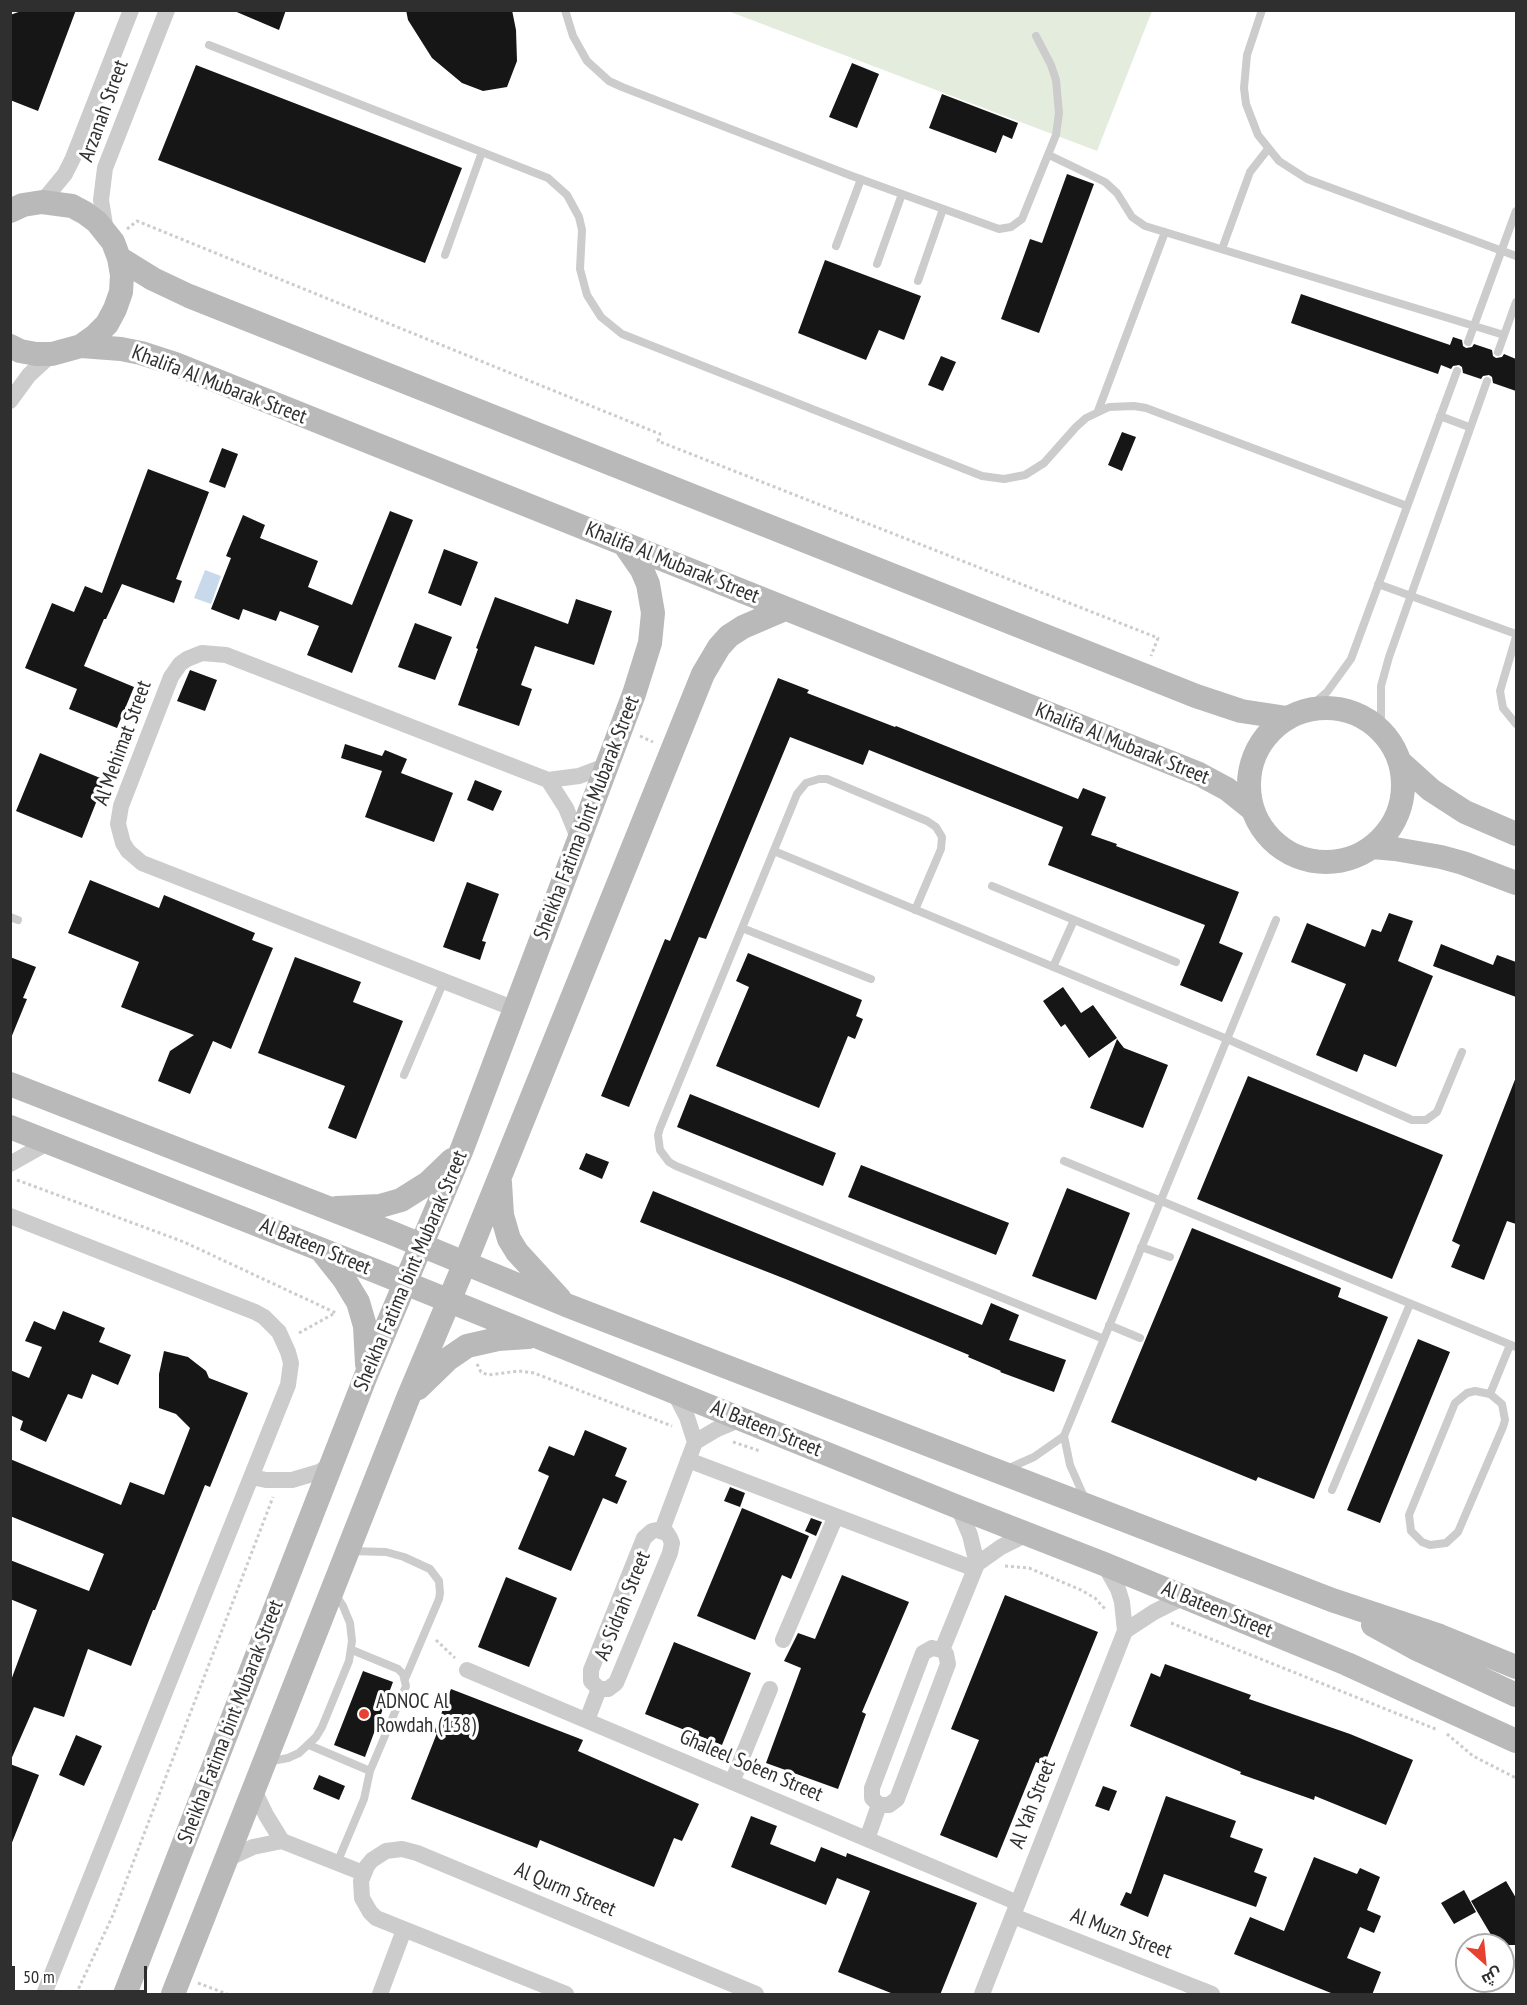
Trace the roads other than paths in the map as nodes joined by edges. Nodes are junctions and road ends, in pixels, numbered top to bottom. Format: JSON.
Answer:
{"nodes":[{"id":1,"x":131,"y":10,"type":"edge"},
{"id":2,"x":167,"y":10,"type":"edge"},
{"id":3,"x":565,"y":10,"type":"edge"},
{"id":4,"x":1262,"y":10,"type":"edge"},
{"id":5,"x":1036,"y":36,"type":"dead end"},
{"id":6,"x":209,"y":45,"type":"dead end"},
{"id":7,"x":1268,"y":149,"type":"junction"},
{"id":8,"x":482,"y":152,"type":"junction"},
{"id":9,"x":1049,"y":155,"type":"junction"},
{"id":10,"x":861,"y":179,"type":"junction"},
{"id":11,"x":902,"y":194,"type":"junction"},
{"id":12,"x":42,"y":202,"type":"junction"},
{"id":13,"x":943,"y":209,"type":"junction"},
{"id":14,"x":10,"y":211,"type":"edge"},
{"id":15,"x":1516,"y":211,"type":"edge"},
{"id":16,"x":1165,"y":232,"type":"junction"},
{"id":17,"x":113,"y":244,"type":"junction"},
{"id":18,"x":836,"y":246,"type":"dead end"},
{"id":19,"x":1222,"y":249,"type":"junction"},
{"id":20,"x":1502,"y":251,"type":"junction"},
{"id":21,"x":445,"y":255,"type":"dead end"},
{"id":22,"x":1516,"y":256,"type":"edge"},
{"id":23,"x":877,"y":264,"type":"dead end"},
{"id":24,"x":918,"y":281,"type":"dead end"},
{"id":25,"x":1516,"y":302,"type":"edge"},
{"id":26,"x":1473,"y":326,"type":"junction"},
{"id":27,"x":1504,"y":336,"type":"junction"},
{"id":28,"x":1468,"y":342,"type":"dead end"},
{"id":29,"x":10,"y":346,"type":"edge"},
{"id":30,"x":81,"y":346,"type":"junction"},
{"id":31,"x":1498,"y":352,"type":"dead end"},
{"id":32,"x":52,"y":354,"type":"junction"},
{"id":33,"x":1457,"y":371,"type":"dead end"},
{"id":34,"x":1487,"y":381,"type":"dead end"},
{"id":35,"x":10,"y":401,"type":"edge"},
{"id":36,"x":1098,"y":411,"type":"junction"},
{"id":37,"x":1440,"y":416,"type":"junction"},
{"id":38,"x":1469,"y":427,"type":"junction"},
{"id":39,"x":1407,"y":506,"type":"junction"},
{"id":40,"x":624,"y":544,"type":"junction"},
{"id":41,"x":1378,"y":584,"type":"junction"},
{"id":42,"x":1410,"y":595,"type":"junction"},
{"id":43,"x":785,"y":609,"type":"junction"},
{"id":44,"x":1516,"y":635,"type":"edge"},
{"id":45,"x":1297,"y":714,"type":"junction"},
{"id":46,"x":1516,"y":724,"type":"edge"},
{"id":47,"x":1381,"y":730,"type":"junction"},
{"id":48,"x":1401,"y":763,"type":"junction"},
{"id":49,"x":608,"y":765,"type":"junction"},
{"id":50,"x":548,"y":780,"type":"junction"},
{"id":51,"x":1252,"y":809,"type":"junction"},
{"id":52,"x":1516,"y":834,"type":"edge"},
{"id":53,"x":579,"y":840,"type":"junction"},
{"id":54,"x":1372,"y":847,"type":"junction"},
{"id":55,"x":774,"y":851,"type":"junction"},
{"id":56,"x":1516,"y":884,"type":"edge"},
{"id":57,"x":992,"y":886,"type":"dead end"},
{"id":58,"x":915,"y":910,"type":"junction"},
{"id":59,"x":1074,"y":920,"type":"junction"},
{"id":60,"x":1276,"y":920,"type":"dead end"},
{"id":61,"x":742,"y":928,"type":"junction"},
{"id":62,"x":1176,"y":962,"type":"dead end"},
{"id":63,"x":1053,"y":967,"type":"junction"},
{"id":64,"x":871,"y":979,"type":"dead end"},
{"id":65,"x":444,"y":981,"type":"junction"},
{"id":66,"x":515,"y":1009,"type":"junction"},
{"id":67,"x":1227,"y":1039,"type":"junction"},
{"id":68,"x":1462,"y":1052,"type":"dead end"},
{"id":69,"x":404,"y":1075,"type":"dead end"},
{"id":70,"x":10,"y":1084,"type":"edge"},
{"id":71,"x":10,"y":1127,"type":"edge"},
{"id":72,"x":49,"y":1142,"type":"junction"},
{"id":73,"x":462,"y":1149,"type":"junction"},
{"id":74,"x":1064,"y":1161,"type":"dead end"},
{"id":75,"x":10,"y":1164,"type":"edge"},
{"id":76,"x":499,"y":1178,"type":"junction"},
{"id":77,"x":1160,"y":1202,"type":"junction"},
{"id":78,"x":327,"y":1209,"type":"junction"},
{"id":79,"x":10,"y":1216,"type":"edge"},
{"id":80,"x":420,"y":1246,"type":"junction"},
{"id":81,"x":1142,"y":1247,"type":"junction"},
{"id":82,"x":319,"y":1248,"type":"junction"},
{"id":83,"x":1170,"y":1257,"type":"dead end"},
{"id":84,"x":465,"y":1263,"type":"junction"},
{"id":85,"x":405,"y":1283,"type":"junction"},
{"id":86,"x":449,"y":1301,"type":"junction"},
{"id":87,"x":1410,"y":1304,"type":"junction"},
{"id":88,"x":566,"y":1305,"type":"junction"},
{"id":89,"x":1109,"y":1325,"type":"junction"},
{"id":90,"x":536,"y":1336,"type":"junction"},
{"id":91,"x":1140,"y":1338,"type":"dead end"},
{"id":92,"x":1104,"y":1339,"type":"junction"},
{"id":93,"x":1513,"y":1346,"type":"edge"},
{"id":94,"x":367,"y":1373,"type":"junction"},
{"id":95,"x":674,"y":1392,"type":"junction"},
{"id":96,"x":1490,"y":1394,"type":"junction"},
{"id":97,"x":408,"y":1398,"type":"junction"},
{"id":98,"x":741,"y":1419,"type":"junction"},
{"id":99,"x":1064,"y":1436,"type":"junction"},
{"id":100,"x":695,"y":1442,"type":"junction"},
{"id":101,"x":688,"y":1460,"type":"junction"},
{"id":102,"x":331,"y":1466,"type":"junction"},
{"id":103,"x":1000,"y":1472,"type":"junction"},
{"id":104,"x":252,"y":1477,"type":"junction"},
{"id":105,"x":1332,"y":1490,"type":"dead end"},
{"id":106,"x":1090,"y":1506,"type":"junction"},
{"id":107,"x":958,"y":1507,"type":"junction"},
{"id":108,"x":836,"y":1516,"type":"junction"},
{"id":109,"x":662,"y":1530,"type":"junction"},
{"id":110,"x":1027,"y":1534,"type":"junction"},
{"id":111,"x":348,"y":1551,"type":"junction"},
{"id":112,"x":1104,"y":1564,"type":"junction"},
{"id":113,"x":976,"y":1567,"type":"junction"},
{"id":114,"x":332,"y":1591,"type":"junction"},
{"id":115,"x":1184,"y":1597,"type":"junction"},
{"id":116,"x":1332,"y":1600,"type":"junction"},
{"id":117,"x":1125,"y":1631,"type":"junction"},
{"id":118,"x":783,"y":1640,"type":"dead end"},
{"id":119,"x":352,"y":1650,"type":"junction"},
{"id":120,"x":942,"y":1650,"type":"junction"},
{"id":121,"x":1513,"y":1662,"type":"edge"},
{"id":122,"x":467,"y":1670,"type":"road end"},
{"id":123,"x":405,"y":1679,"type":"junction"},
{"id":124,"x":599,"y":1689,"type":"junction"},
{"id":125,"x":770,"y":1689,"type":"dead end"},
{"id":126,"x":1516,"y":1695,"type":"edge"},
{"id":127,"x":586,"y":1720,"type":"junction"},
{"id":128,"x":1516,"y":1741,"type":"edge"},
{"id":129,"x":309,"y":1745,"type":"junction"},
{"id":130,"x":264,"y":1762,"type":"junction"},
{"id":131,"x":370,"y":1771,"type":"junction"},
{"id":132,"x":732,"y":1782,"type":"junction"},
{"id":133,"x":254,"y":1788,"type":"junction"},
{"id":134,"x":879,"y":1805,"type":"junction"},
{"id":135,"x":867,"y":1839,"type":"junction"},
{"id":136,"x":282,"y":1841,"type":"junction"},
{"id":137,"x":227,"y":1859,"type":"junction"},
{"id":138,"x":337,"y":1863,"type":"junction"},
{"id":139,"x":363,"y":1874,"type":"junction"},
{"id":140,"x":1016,"y":1910,"type":"junction"},
{"id":141,"x":404,"y":1930,"type":"junction"},
{"id":142,"x":177,"y":1985,"type":"edge"},
{"id":143,"x":44,"y":1995,"type":"edge"},
{"id":144,"x":125,"y":1995,"type":"edge"},
{"id":145,"x":381,"y":1995,"type":"edge"},
{"id":146,"x":566,"y":1995,"type":"edge"},
{"id":147,"x":756,"y":1995,"type":"edge"},
{"id":148,"x":982,"y":1995,"type":"edge"},
{"id":149,"x":1212,"y":1995,"type":"edge"}],
"edges":[{"from":1,"to":12,"type":"street","name":"Arzanah Street"},
{"from":2,"to":17,"type":"street","name":"Arzanah Street"},
{"from":3,"to":10,"type":"lane"},
{"from":4,"to":7,"type":"lane"},
{"from":5,"to":9,"type":"lane"},
{"from":6,"to":8,"type":"lane"},
{"from":7,"to":19,"type":"lane"},
{"from":7,"to":20,"type":"lane"},
{"from":8,"to":21,"type":"lane"},
{"from":8,"to":36,"type":"lane"},
{"from":9,"to":13,"type":"lane"},
{"from":9,"to":16,"type":"lane"},
{"from":10,"to":11,"type":"lane"},
{"from":10,"to":18,"type":"lane"},
{"from":11,"to":13,"type":"lane"},
{"from":11,"to":23,"type":"lane"},
{"from":12,"to":14,"type":"main road"},
{"from":12,"to":17,"type":"main road"},
{"from":13,"to":24,"type":"lane"},
{"from":15,"to":20,"type":"lane"},
{"from":16,"to":19,"type":"lane"},
{"from":16,"to":36,"type":"lane"},
{"from":17,"to":30,"type":"main road"},
{"from":17,"to":45,"type":"main road"},
{"from":19,"to":26,"type":"lane"},
{"from":20,"to":22,"type":"lane"},
{"from":20,"to":26,"type":"lane"},
{"from":25,"to":27,"type":"lane"},
{"from":26,"to":27,"type":"lane"},
{"from":26,"to":28,"type":"lane"},
{"from":27,"to":31,"type":"lane"},
{"from":29,"to":32,"type":"main road"},
{"from":30,"to":32,"type":"main road"},
{"from":30,"to":40,"type":"main road","name":"Khalifa Al Mubarak Street"},
{"from":32,"to":35,"type":"street"},
{"from":33,"to":37,"type":"lane"},
{"from":34,"to":38,"type":"lane"},
{"from":36,"to":39,"type":"lane"},
{"from":37,"to":38,"type":"lane"},
{"from":37,"to":39,"type":"lane"},
{"from":38,"to":42,"type":"lane"},
{"from":39,"to":41,"type":"lane"},
{"from":40,"to":43,"type":"main road","name":"Khalifa Al Mubarak Street"},
{"from":40,"to":49,"type":"main road","name":"Sheikha Fatima bint Mubarak Street"},
{"from":41,"to":42,"type":"lane"},
{"from":41,"to":45,"type":"lane"},
{"from":42,"to":44,"type":"lane"},
{"from":42,"to":47,"type":"lane"},
{"from":43,"to":51,"type":"main road","name":"Khalifa Al Mubarak Street"},
{"from":43,"to":76,"type":"main road"},
{"from":44,"to":46,"type":"lane"},
{"from":45,"to":47,"type":"main road"},
{"from":45,"to":51,"type":"main road"},
{"from":47,"to":48,"type":"main road"},
{"from":48,"to":52,"type":"main road"},
{"from":48,"to":54,"type":"main road"},
{"from":49,"to":50,"type":"street","name":"Al Mehimat Street"},
{"from":49,"to":53,"type":"main road","name":"Sheikha Fatima bint Mubarak Street"},
{"from":50,"to":53,"type":"street"},
{"from":50,"to":65,"type":"street","name":"Al Mehimat Street"},
{"from":51,"to":54,"type":"main road"},
{"from":53,"to":66,"type":"main road","name":"Sheikha Fatima bint Mubarak Street"},
{"from":54,"to":56,"type":"main road"},
{"from":55,"to":58,"type":"lane"},
{"from":55,"to":58,"type":"lane"},
{"from":55,"to":61,"type":"lane"},
{"from":57,"to":59,"type":"lane"},
{"from":58,"to":63,"type":"lane"},
{"from":59,"to":62,"type":"lane"},
{"from":59,"to":63,"type":"lane"},
{"from":60,"to":67,"type":"lane"},
{"from":61,"to":64,"type":"lane"},
{"from":61,"to":92,"type":"lane"},
{"from":63,"to":67,"type":"lane"},
{"from":65,"to":66,"type":"street","name":"Al Mehimat Street"},
{"from":65,"to":69,"type":"lane"},
{"from":66,"to":73,"type":"main road","name":"Sheikha Fatima bint Mubarak Street"},
{"from":67,"to":68,"type":"lane"},
{"from":67,"to":77,"type":"lane"},
{"from":70,"to":78,"type":"main road","name":"Al Bateen Street"},
{"from":71,"to":72,"type":"main road","name":"Al Bateen Street"},
{"from":72,"to":75,"type":"street"},
{"from":72,"to":82,"type":"main road","name":"Al Bateen Street"},
{"from":73,"to":78,"type":"main road"},
{"from":73,"to":80,"type":"main road","name":"Sheikha Fatima bint Mubarak Street"},
{"from":74,"to":77,"type":"lane"},
{"from":76,"to":84,"type":"main road"},
{"from":76,"to":88,"type":"main road"},
{"from":77,"to":81,"type":"lane"},
{"from":77,"to":87,"type":"lane"},
{"from":78,"to":80,"type":"main road","name":"Al Bateen Street"},
{"from":79,"to":104,"type":"street"},
{"from":80,"to":84,"type":"main road","name":"Al Bateen Street"},
{"from":80,"to":85,"type":"main road","name":"Sheikha Fatima bint Mubarak Street"},
{"from":81,"to":83,"type":"lane"},
{"from":81,"to":89,"type":"lane"},
{"from":82,"to":85,"type":"main road","name":"Al Bateen Street"},
{"from":82,"to":94,"type":"main road"},
{"from":84,"to":86,"type":"main road"},
{"from":84,"to":88,"type":"main road","name":"Al Bateen Street"},
{"from":85,"to":86,"type":"main road","name":"Al Bateen Street"},
{"from":85,"to":94,"type":"main road","name":"Sheikha Fatima bint Mubarak Street"},
{"from":86,"to":90,"type":"main road","name":"Al Bateen Street"},
{"from":86,"to":97,"type":"main road"},
{"from":87,"to":93,"type":"lane"},
{"from":87,"to":105,"type":"lane"},
{"from":88,"to":103,"type":"main road","name":"Al Bateen Street"},
{"from":89,"to":91,"type":"lane"},
{"from":89,"to":92,"type":"lane"},
{"from":90,"to":95,"type":"main road","name":"Al Bateen Street"},
{"from":90,"to":97,"type":"main road"},
{"from":92,"to":99,"type":"lane"},
{"from":93,"to":96,"type":"lane"},
{"from":94,"to":102,"type":"main road","name":"Sheikha Fatima bint Mubarak Street"},
{"from":95,"to":98,"type":"main road","name":"Al Bateen Street"},
{"from":95,"to":100,"type":"street"},
{"from":96,"to":96,"type":"lane"},
{"from":97,"to":111,"type":"main road"},
{"from":98,"to":100,"type":"street"},
{"from":98,"to":107,"type":"main road","name":"Al Bateen Street"},
{"from":99,"to":103,"type":"lane"},
{"from":99,"to":106,"type":"lane"},
{"from":100,"to":101,"type":"street","name":"As Sidrah Street"},
{"from":101,"to":108,"type":"street"},
{"from":101,"to":109,"type":"street","name":"As Sidrah Street"},
{"from":102,"to":104,"type":"street"},
{"from":102,"to":144,"type":"main road","name":"Sheikha Fatima bint Mubarak Street"},
{"from":103,"to":106,"type":"main road","name":"Al Bateen Street"},
{"from":104,"to":143,"type":"street"},
{"from":106,"to":116,"type":"main road","name":"Al Bateen Street"},
{"from":107,"to":110,"type":"main road","name":"Al Bateen Street"},
{"from":107,"to":113,"type":"street"},
{"from":108,"to":113,"type":"street"},
{"from":108,"to":118,"type":"street"},
{"from":109,"to":124,"type":"street","name":"As Sidrah Street"},
{"from":109,"to":124,"type":"street","name":"As Sidrah Street"},
{"from":110,"to":112,"type":"main road","name":"Al Bateen Street"},
{"from":110,"to":113,"type":"street"},
{"from":111,"to":114,"type":"main road"},
{"from":111,"to":123,"type":"lane"},
{"from":112,"to":115,"type":"main road","name":"Al Bateen Street"},
{"from":112,"to":117,"type":"street","name":"Al Yah Street"},
{"from":113,"to":120,"type":"street"},
{"from":114,"to":119,"type":"lane"},
{"from":114,"to":130,"type":"main road"},
{"from":115,"to":117,"type":"street"},
{"from":115,"to":128,"type":"main road","name":"Al Bateen Street"},
{"from":116,"to":121,"type":"main road","name":"Al Bateen Street"},
{"from":116,"to":126,"type":"main road","name":"Al Bateen Street"},
{"from":117,"to":140,"type":"street","name":"Al Yah Street"},
{"from":119,"to":123,"type":"lane"},
{"from":119,"to":129,"type":"lane"},
{"from":120,"to":134,"type":"street"},
{"from":120,"to":134,"type":"street"},
{"from":122,"to":127,"type":"street","name":"Ghaleel So'een Street"},
{"from":123,"to":131,"type":"lane"},
{"from":124,"to":127,"type":"street","name":"As Sidrah Street"},
{"from":125,"to":132,"type":"street"},
{"from":127,"to":132,"type":"street","name":"Ghaleel So'een Street"},
{"from":129,"to":130,"type":"lane"},
{"from":129,"to":131,"type":"lane"},
{"from":130,"to":133,"type":"main road"},
{"from":131,"to":138,"type":"lane"},
{"from":132,"to":135,"type":"street","name":"Ghaleel So'een Street"},
{"from":133,"to":136,"type":"street"},
{"from":133,"to":137,"type":"main road"},
{"from":134,"to":135,"type":"street"},
{"from":135,"to":140,"type":"street","name":"Ghaleel So'een Street"},
{"from":136,"to":137,"type":"street"},
{"from":136,"to":138,"type":"street"},
{"from":137,"to":142,"type":"main road"},
{"from":138,"to":139,"type":"street"},
{"from":139,"to":141,"type":"street"},
{"from":139,"to":147,"type":"street","name":"Al Qurm Street"},
{"from":140,"to":148,"type":"street","name":"Al Yah Street"},
{"from":140,"to":149,"type":"street","name":"Al Muzn Street"},
{"from":141,"to":145,"type":"street"},
{"from":141,"to":146,"type":"street"}]}
